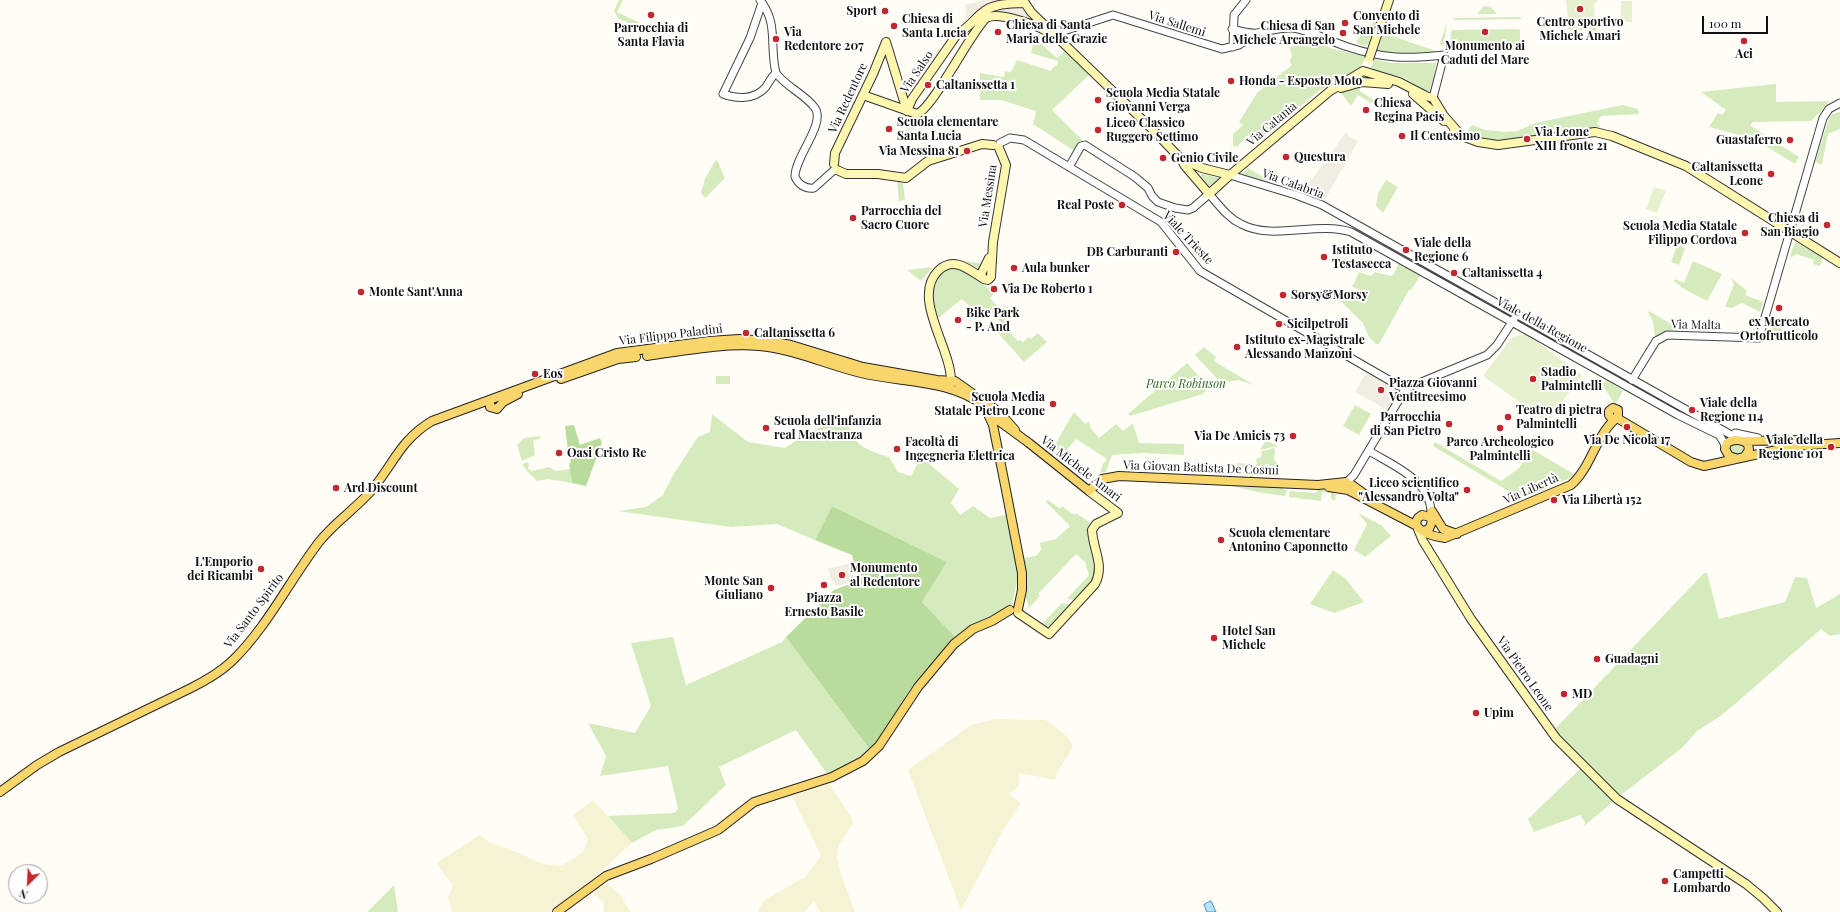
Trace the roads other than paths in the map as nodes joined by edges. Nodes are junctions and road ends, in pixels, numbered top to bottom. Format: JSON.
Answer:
{"nodes":[{"id":1,"x":1246,"y":0,"type":"edge"},
{"id":2,"x":1389,"y":0,"type":"edge"},
{"id":3,"x":761,"y":1,"type":"edge"},
{"id":4,"x":1023,"y":1,"type":"edge"},
{"id":5,"x":1031,"y":12,"type":"junction"},
{"id":6,"x":1026,"y":23,"type":"junction"},
{"id":7,"x":1043,"y":23,"type":"junction"},
{"id":8,"x":1232,"y":29,"type":"junction"},
{"id":9,"x":1258,"y":33,"type":"junction"},
{"id":10,"x":1056,"y":37,"type":"junction"},
{"id":11,"x":1233,"y":47,"type":"junction"},
{"id":12,"x":776,"y":72,"type":"junction"},
{"id":13,"x":1364,"y":72,"type":"junction"},
{"id":14,"x":1364,"y":82,"type":"junction"},
{"id":15,"x":1330,"y":91,"type":"junction"},
{"id":16,"x":863,"y":95,"type":"junction"},
{"id":17,"x":1430,"y":101,"type":"junction"},
{"id":18,"x":1840,"y":103,"type":"edge"},
{"id":19,"x":907,"y":111,"type":"junction"},
{"id":20,"x":998,"y":145,"type":"junction"},
{"id":21,"x":1181,"y":159,"type":"junction"},
{"id":22,"x":1069,"y":167,"type":"junction"},
{"id":23,"x":1202,"y":168,"type":"junction"},
{"id":24,"x":835,"y":169,"type":"junction"},
{"id":25,"x":1230,"y":175,"type":"junction"},
{"id":26,"x":1194,"y":177,"type":"junction"},
{"id":27,"x":1210,"y":194,"type":"junction"},
{"id":28,"x":1347,"y":221,"type":"junction"},
{"id":29,"x":1356,"y":226,"type":"junction"},
{"id":30,"x":1343,"y":229,"type":"junction"},
{"id":31,"x":1790,"y":231,"type":"junction"},
{"id":32,"x":1353,"y":234,"type":"junction"},
{"id":33,"x":1840,"y":263,"type":"edge"},
{"id":34,"x":1516,"y":316,"type":"junction"},
{"id":35,"x":1512,"y":322,"type":"junction"},
{"id":36,"x":1632,"y":380,"type":"junction"},
{"id":37,"x":953,"y":384,"type":"junction"},
{"id":38,"x":1404,"y":389,"type":"junction"},
{"id":39,"x":972,"y":393,"type":"junction"},
{"id":40,"x":492,"y":402,"type":"junction"},
{"id":41,"x":982,"y":405,"type":"junction"},
{"id":42,"x":466,"y":409,"type":"joint"},
{"id":43,"x":1615,"y":416,"type":"junction"},
{"id":44,"x":994,"y":422,"type":"junction"},
{"id":45,"x":1010,"y":428,"type":"junction"},
{"id":46,"x":1722,"y":430,"type":"junction"},
{"id":47,"x":995,"y":437,"type":"junction"},
{"id":48,"x":1840,"y":438,"type":"edge"},
{"id":49,"x":1743,"y":441,"type":"junction"},
{"id":50,"x":1770,"y":441,"type":"junction"},
{"id":51,"x":1840,"y":443,"type":"edge"},
{"id":52,"x":1726,"y":449,"type":"junction"},
{"id":53,"x":1369,"y":451,"type":"junction"},
{"id":54,"x":1745,"y":456,"type":"junction"},
{"id":55,"x":1735,"y":458,"type":"junction"},
{"id":56,"x":1348,"y":486,"type":"junction"},
{"id":57,"x":1089,"y":491,"type":"junction"},
{"id":58,"x":1419,"y":516,"type":"junction"},
{"id":59,"x":1431,"y":517,"type":"junction"},
{"id":60,"x":1425,"y":534,"type":"junction"},
{"id":61,"x":1457,"y":534,"type":"junction"},
{"id":62,"x":1015,"y":611,"type":"junction"},
{"id":63,"x":0,"y":792,"type":"edge"},
{"id":64,"x":557,"y":912,"type":"edge"},
{"id":65,"x":1777,"y":912,"type":"edge"}],
"edges":[{"from":1,"to":8,"type":"street"},
{"from":2,"to":13,"type":"main road","bridge":true},
{"from":3,"to":12,"type":"street"},
{"from":3,"to":12,"type":"street"},
{"from":4,"to":5,"type":"main road"},
{"from":4,"to":19,"type":"main road","name":"Via Salso"},
{"from":5,"to":6,"type":"main road"},
{"from":5,"to":7,"type":"main road"},
{"from":6,"to":10,"type":"main road"},
{"from":6,"to":19,"type":"main road"},
{"from":7,"to":10,"type":"main road"},
{"from":7,"to":11,"type":"street","name":"Via Sallemi"},
{"from":8,"to":9,"type":"street","name":"Via Sallemi"},
{"from":8,"to":11,"type":"street"},
{"from":9,"to":11,"type":"street","name":"Via Sallemi"},
{"from":9,"to":17,"type":"street","name":"Via Sallemi"},
{"from":10,"to":21,"type":"main road"},
{"from":12,"to":24,"type":"street","name":"Via Redentore"},
{"from":13,"to":14,"type":"main road"},
{"from":13,"to":15,"type":"main road","name":"Via Catania"},
{"from":13,"to":17,"type":"main road"},
{"from":14,"to":15,"type":"main road"},
{"from":14,"to":17,"type":"main road"},
{"from":15,"to":25,"type":"main road","name":"Via Catania"},
{"from":16,"to":19,"type":"main road"},
{"from":16,"to":19,"type":"main road","name":"Via Redentore"},
{"from":16,"to":24,"type":"main road","name":"Via Redentore"},
{"from":17,"to":31,"type":"main road"},
{"from":18,"to":31,"type":"street"},
{"from":20,"to":22,"type":"street","name":"Viale Trieste"},
{"from":20,"to":24,"type":"main road"},
{"from":20,"to":37,"type":"main road","name":"Via Messina"},
{"from":21,"to":23,"type":"main road"},
{"from":21,"to":26,"type":"main road"},
{"from":22,"to":27,"type":"street"},
{"from":22,"to":38,"type":"street","name":"Viale Trieste"},
{"from":23,"to":25,"type":"main road"},
{"from":23,"to":26,"type":"main road"},
{"from":25,"to":27,"type":"main road","name":"Via Catania"},
{"from":25,"to":28,"type":"street","name":"Via Calabria"},
{"from":26,"to":27,"type":"main road"},
{"from":27,"to":30,"type":"street"},
{"from":28,"to":29,"type":"street","name":"Viale della Regione"},
{"from":28,"to":30,"type":"street"},
{"from":29,"to":32,"type":"street"},
{"from":29,"to":34,"type":"street","name":"Viale della Regione"},
{"from":30,"to":32,"type":"street","name":"Viale della Regione"},
{"from":31,"to":33,"type":"main road"},
{"from":31,"to":36,"type":"street","name":"Via Malta"},
{"from":32,"to":35,"type":"street","name":"Viale della Regione"},
{"from":34,"to":35,"type":"street"},
{"from":34,"to":36,"type":"street","name":"Viale della Regione"},
{"from":35,"to":38,"type":"street"},
{"from":35,"to":52,"type":"street","name":"Viale della Regione"},
{"from":36,"to":46,"type":"street","name":"Viale della Regione"},
{"from":37,"to":39,"type":"main road","name":"Via Michele Amari"},
{"from":37,"to":40,"type":"main road","name":"Via Filippo Paladini"},
{"from":37,"to":40,"type":"main road","name":"Via Filippo Paladini"},
{"from":37,"to":41,"type":"main road"},
{"from":38,"to":53,"type":"street"},
{"from":39,"to":41,"type":"main road"},
{"from":39,"to":45,"type":"main road","name":"Via Michele Amari"},
{"from":40,"to":42,"type":"main road","name":"Via Filippo Paladini"},
{"from":41,"to":44,"type":"main road"},
{"from":42,"to":63,"type":"main road","name":"Via Santo Spirito"},
{"from":43,"to":52,"type":"main road"},
{"from":43,"to":55,"type":"main road"},
{"from":43,"to":61,"type":"main road","name":"Via Libertà"},
{"from":44,"to":45,"type":"main road"},
{"from":44,"to":47,"type":"main road"},
{"from":45,"to":47,"type":"main road"},
{"from":45,"to":57,"type":"main road","name":"Via Michele Amari"},
{"from":46,"to":49,"type":"street","name":"Viale della Regione"},
{"from":46,"to":50,"type":"street"},
{"from":47,"to":62,"type":"main road"},
{"from":48,"to":50,"type":"main road"},
{"from":49,"to":50,"type":"main road"},
{"from":49,"to":52,"type":"main road"},
{"from":49,"to":54,"type":"main road"},
{"from":51,"to":54,"type":"main road"},
{"from":52,"to":55,"type":"main road"},
{"from":53,"to":56,"type":"street"},
{"from":53,"to":59,"type":"street"},
{"from":54,"to":55,"type":"main road"},
{"from":56,"to":57,"type":"main road","name":"Via Giovan Battista De Cosmi"},
{"from":56,"to":58,"type":"main road"},
{"from":56,"to":60,"type":"main road","name":"Via Libertà"},
{"from":57,"to":62,"type":"main road","name":"Via Michele Amari"},
{"from":58,"to":59,"type":"main road"},
{"from":58,"to":60,"type":"main road"},
{"from":59,"to":60,"type":"main road"},
{"from":59,"to":61,"type":"main road"},
{"from":60,"to":61,"type":"main road","name":"Via Libertà"},
{"from":60,"to":65,"type":"main road","name":"Via Pietro Leone"},
{"from":62,"to":64,"type":"main road"}]}
